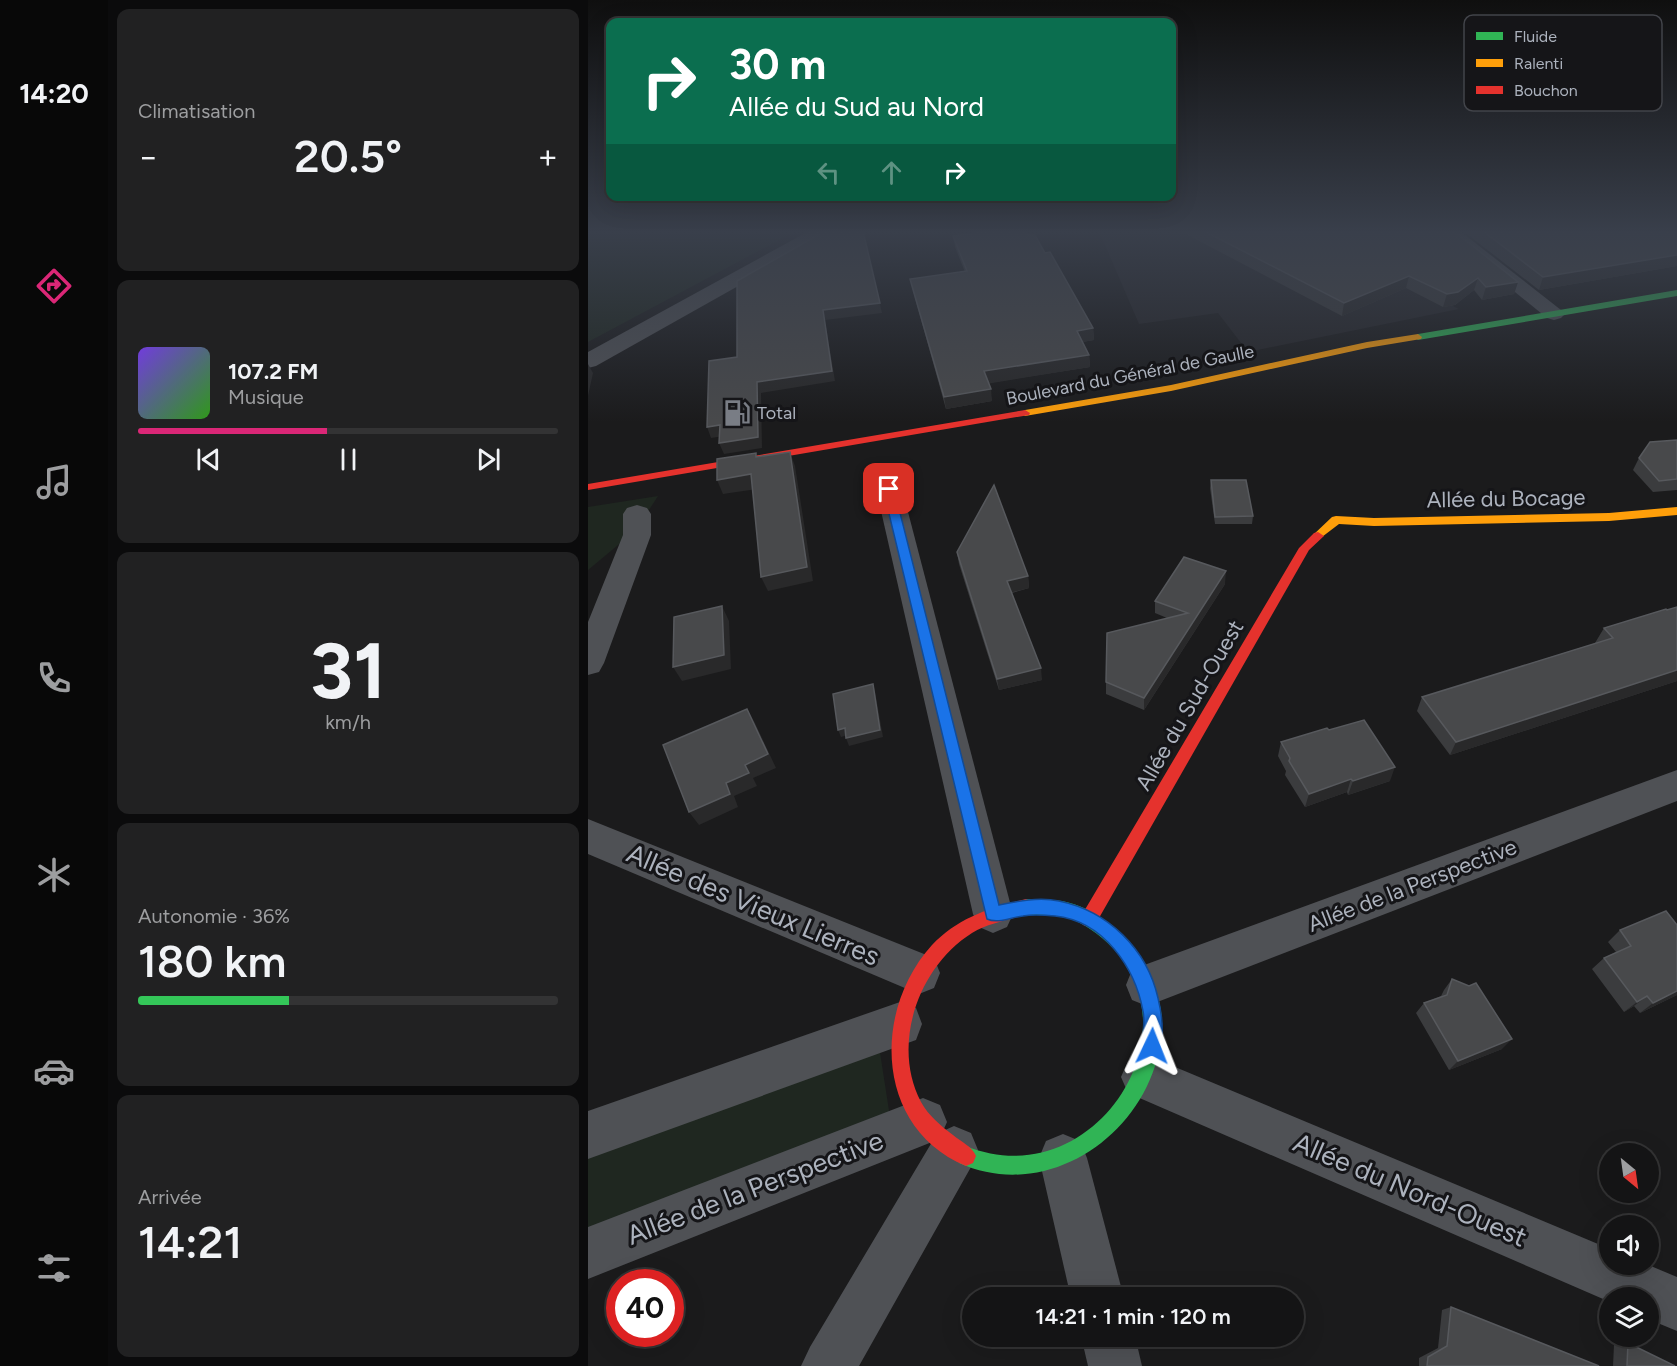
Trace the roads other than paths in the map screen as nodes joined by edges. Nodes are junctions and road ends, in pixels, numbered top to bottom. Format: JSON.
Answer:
{"nodes":[{"id":1,"x":707,"y":295,"type":"edge"},
{"id":2,"x":1530,"y":295,"type":"edge"},
{"id":3,"x":1667,"y":295,"type":"edge"},
{"id":4,"x":1554,"y":314,"type":"junction"},
{"id":5,"x":588,"y":361,"type":"edge"},
{"id":6,"x":588,"y":487,"type":"edge"},
{"id":7,"x":889,"y":489,"type":"dead end"},
{"id":8,"x":1677,"y":511,"type":"edge"},
{"id":9,"x":637,"y":514,"type":"dead end"},
{"id":10,"x":1336,"y":520,"type":"joint"},
{"id":11,"x":588,"y":663,"type":"edge"},
{"id":12,"x":1677,"y":785,"type":"edge"},
{"id":13,"x":588,"y":836,"type":"edge"},
{"id":14,"x":993,"y":914,"type":"junction"},
{"id":15,"x":1089,"y":919,"type":"junction"},
{"id":16,"x":919,"y":974,"type":"junction"},
{"id":17,"x":1146,"y":986,"type":"junction"},
{"id":18,"x":900,"y":1024,"type":"junction"},
{"id":19,"x":1143,"y":1077,"type":"junction"},
{"id":20,"x":588,"y":1135,"type":"edge"},
{"id":21,"x":939,"y":1136,"type":"junction"},
{"id":22,"x":1063,"y":1158,"type":"junction"},
{"id":23,"x":588,"y":1253,"type":"edge"},
{"id":24,"x":1095,"y":1287,"type":"edge"},
{"id":25,"x":1677,"y":1304,"type":"edge"},
{"id":26,"x":1111,"y":1347,"type":"edge"},
{"id":27,"x":829,"y":1366,"type":"edge"},
{"id":28,"x":1115,"y":1366,"type":"edge"}],
"edges":[{"from":1,"to":5,"type":"street"},
{"from":2,"to":4,"type":"street"},
{"from":3,"to":4,"type":"main road","name":"Boulevard du Général de Gaulle"},
{"from":4,"to":6,"type":"main road","name":"Boulevard du Général de Gaulle"},
{"from":7,"to":14,"type":"street"},
{"from":8,"to":10,"type":"main road","name":"Allée du Bocage"},
{"from":9,"to":11,"type":"street"},
{"from":10,"to":15,"type":"main road","name":"Allée du Sud-Ouest"},
{"from":12,"to":17,"type":"street","name":"Allée de la Perspective"},
{"from":13,"to":16,"type":"street","name":"Allée des Vieux Lierres"},
{"from":14,"to":15,"type":"main road"},
{"from":14,"to":16,"type":"main road"},
{"from":15,"to":17,"type":"main road"},
{"from":16,"to":18,"type":"main road"},
{"from":17,"to":19,"type":"main road"},
{"from":18,"to":20,"type":"street"},
{"from":18,"to":21,"type":"main road"},
{"from":19,"to":22,"type":"main road"},
{"from":19,"to":25,"type":"street","name":"Allée du Nord-Ouest"},
{"from":21,"to":22,"type":"main road"},
{"from":21,"to":23,"type":"street","name":"Allée de la Perspective"},
{"from":21,"to":27,"type":"street"},
{"from":22,"to":24,"type":"street"},
{"from":26,"to":28,"type":"street"}]}
